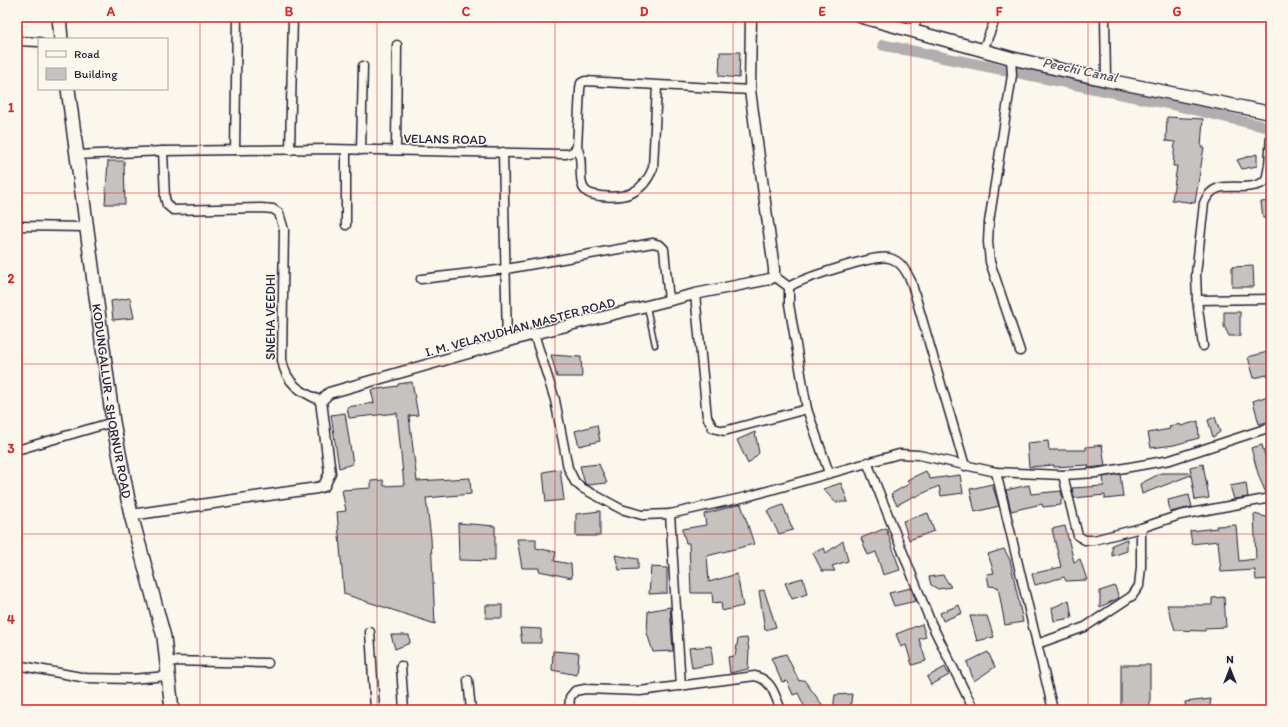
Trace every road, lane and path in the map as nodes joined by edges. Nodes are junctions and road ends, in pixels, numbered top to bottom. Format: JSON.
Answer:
{"nodes":[{"id":1,"x":59,"y":17,"type":"edge"},
{"id":2,"x":237,"y":17,"type":"edge"},
{"id":3,"x":293,"y":17,"type":"edge"},
{"id":4,"x":751,"y":17,"type":"edge"},
{"id":5,"x":864,"y":17,"type":"edge"},
{"id":6,"x":918,"y":17,"type":"edge"},
{"id":7,"x":996,"y":17,"type":"edge"},
{"id":8,"x":1105,"y":17,"type":"edge"},
{"id":9,"x":912,"y":31,"type":"junction"},
{"id":10,"x":61,"y":38,"type":"edge"},
{"id":11,"x":17,"y":42,"type":"edge"},
{"id":12,"x":38,"y":42,"type":"edge"},
{"id":13,"x":397,"y":45,"type":"dead end"},
{"id":14,"x":983,"y":50,"type":"junction"},
{"id":15,"x":1011,"y":62,"type":"junction"},
{"id":16,"x":363,"y":66,"type":"dead end"},
{"id":17,"x":1106,"y":80,"type":"junction"},
{"id":18,"x":657,"y":86,"type":"junction"},
{"id":19,"x":68,"y":90,"type":"edge"},
{"id":20,"x":750,"y":90,"type":"junction"},
{"id":21,"x":1271,"y":113,"type":"edge"},
{"id":22,"x":1271,"y":135,"type":"edge"},
{"id":23,"x":577,"y":147,"type":"junction"},
{"id":24,"x":235,"y":150,"type":"junction"},
{"id":25,"x":290,"y":150,"type":"junction"},
{"id":26,"x":346,"y":150,"type":"junction"},
{"id":27,"x":362,"y":150,"type":"junction"},
{"id":28,"x":396,"y":150,"type":"junction"},
{"id":29,"x":163,"y":151,"type":"junction"},
{"id":30,"x":503,"y":152,"type":"junction"},
{"id":31,"x":77,"y":155,"type":"junction"},
{"id":32,"x":346,"y":225,"type":"dead end"},
{"id":33,"x":17,"y":226,"type":"edge"},
{"id":34,"x":86,"y":227,"type":"junction"},
{"id":35,"x":506,"y":269,"type":"junction"},
{"id":36,"x":774,"y":276,"type":"junction"},
{"id":37,"x":421,"y":279,"type":"dead end"},
{"id":38,"x":789,"y":287,"type":"junction"},
{"id":39,"x":695,"y":294,"type":"junction"},
{"id":40,"x":1271,"y":299,"type":"edge"},
{"id":41,"x":1197,"y":300,"type":"junction"},
{"id":42,"x":669,"y":302,"type":"junction"},
{"id":43,"x":647,"y":307,"type":"junction"},
{"id":44,"x":534,"y":334,"type":"junction"},
{"id":45,"x":507,"y":342,"type":"junction"},
{"id":46,"x":655,"y":345,"type":"dead end"},
{"id":47,"x":1203,"y":346,"type":"dead end"},
{"id":48,"x":1020,"y":351,"type":"dead end"},
{"id":49,"x":321,"y":401,"type":"junction"},
{"id":50,"x":807,"y":409,"type":"junction"},
{"id":51,"x":113,"y":422,"type":"junction"},
{"id":52,"x":1271,"y":427,"type":"edge"},
{"id":53,"x":17,"y":450,"type":"edge"},
{"id":54,"x":867,"y":462,"type":"junction"},
{"id":55,"x":965,"y":466,"type":"junction"},
{"id":56,"x":996,"y":472,"type":"junction"},
{"id":57,"x":829,"y":473,"type":"junction"},
{"id":58,"x":1063,"y":475,"type":"junction"},
{"id":59,"x":1271,"y":498,"type":"edge"},
{"id":60,"x":670,"y":514,"type":"junction"},
{"id":61,"x":131,"y":515,"type":"junction"},
{"id":62,"x":1141,"y":528,"type":"junction"},
{"id":63,"x":370,"y":632,"type":"dead end"},
{"id":64,"x":1037,"y":644,"type":"junction"},
{"id":65,"x":166,"y":661,"type":"junction"},
{"id":66,"x":268,"y":663,"type":"dead end"},
{"id":67,"x":17,"y":665,"type":"edge"},
{"id":68,"x":401,"y":666,"type":"dead end"},
{"id":69,"x":168,"y":676,"type":"junction"},
{"id":70,"x":468,"y":680,"type":"dead end"},
{"id":71,"x":681,"y":686,"type":"junction"},
{"id":72,"x":172,"y":710,"type":"edge"},
{"id":73,"x":375,"y":710,"type":"edge"},
{"id":74,"x":404,"y":710,"type":"edge"},
{"id":75,"x":471,"y":710,"type":"edge"},
{"id":76,"x":569,"y":710,"type":"edge"},
{"id":77,"x":781,"y":710,"type":"edge"},
{"id":78,"x":974,"y":710,"type":"edge"},
{"id":79,"x":1053,"y":710,"type":"edge"}],
"edges":[{"from":1,"to":10,"type":"main road"},
{"from":2,"to":24,"type":"street"},
{"from":3,"to":25,"type":"street"},
{"from":4,"to":20,"type":"street"},
{"from":5,"to":9,"type":"main road"},
{"from":6,"to":9,"type":"street"},
{"from":7,"to":14,"type":"street"},
{"from":8,"to":17,"type":"street"},
{"from":9,"to":14,"type":"main road"},
{"from":11,"to":12,"type":"street"},
{"from":13,"to":28,"type":"street"},
{"from":14,"to":15,"type":"main road"},
{"from":15,"to":17,"type":"main road"},
{"from":15,"to":48,"type":"street"},
{"from":16,"to":27,"type":"street"},
{"from":17,"to":21,"type":"main road"},
{"from":18,"to":20,"type":"street"},
{"from":18,"to":23,"type":"street"},
{"from":18,"to":23,"type":"street"},
{"from":19,"to":31,"type":"main road","name":"KODUNGALLUR - SHORNUR ROAD"},
{"from":20,"to":36,"type":"street"},
{"from":22,"to":41,"type":"street"},
{"from":23,"to":30,"type":"street","name":"VELANS ROAD"},
{"from":24,"to":25,"type":"street","name":"VELANS ROAD"},
{"from":24,"to":29,"type":"street","name":"VELANS ROAD"},
{"from":25,"to":26,"type":"street","name":"VELANS ROAD"},
{"from":26,"to":27,"type":"street","name":"VELANS ROAD"},
{"from":26,"to":32,"type":"street"},
{"from":27,"to":28,"type":"street","name":"VELANS ROAD"},
{"from":28,"to":30,"type":"street","name":"VELANS ROAD"},
{"from":29,"to":31,"type":"street","name":"VELANS ROAD"},
{"from":29,"to":49,"type":"street","name":"SNEHA VEEDHI"},
{"from":30,"to":35,"type":"street"},
{"from":31,"to":34,"type":"main road","name":"KODUNGALLUR - SHORNUR ROAD"},
{"from":33,"to":34,"type":"street"},
{"from":34,"to":51,"type":"main road","name":"KODUNGALLUR - SHORNUR ROAD"},
{"from":35,"to":37,"type":"street"},
{"from":35,"to":42,"type":"street"},
{"from":35,"to":45,"type":"street"},
{"from":36,"to":38,"type":"street"},
{"from":36,"to":39,"type":"street","name":"I. M. VELAYUDHAN MASTER ROAD"},
{"from":38,"to":50,"type":"street"},
{"from":38,"to":55,"type":"street"},
{"from":39,"to":42,"type":"street","name":"I. M. VELAYUDHAN MASTER ROAD"},
{"from":39,"to":50,"type":"street"},
{"from":40,"to":41,"type":"street"},
{"from":41,"to":47,"type":"street"},
{"from":42,"to":43,"type":"street","name":"I. M. VELAYUDHAN MASTER ROAD"},
{"from":43,"to":44,"type":"street","name":"I. M. VELAYUDHAN MASTER ROAD"},
{"from":43,"to":46,"type":"lane"},
{"from":44,"to":45,"type":"street","name":"I. M. VELAYUDHAN MASTER ROAD"},
{"from":44,"to":60,"type":"street"},
{"from":45,"to":49,"type":"street","name":"I. M. VELAYUDHAN MASTER ROAD"},
{"from":49,"to":61,"type":"street"},
{"from":50,"to":57,"type":"street"},
{"from":51,"to":53,"type":"street"},
{"from":51,"to":61,"type":"main road","name":"KODUNGALLUR - SHORNUR ROAD"},
{"from":52,"to":58,"type":"street"},
{"from":54,"to":55,"type":"street"},
{"from":54,"to":57,"type":"street"},
{"from":54,"to":78,"type":"street"},
{"from":55,"to":56,"type":"street"},
{"from":56,"to":58,"type":"street"},
{"from":56,"to":64,"type":"street"},
{"from":57,"to":60,"type":"street"},
{"from":58,"to":62,"type":"street"},
{"from":59,"to":62,"type":"street"},
{"from":60,"to":71,"type":"street"},
{"from":61,"to":65,"type":"main road","name":"KODUNGALLUR - SHORNUR ROAD"},
{"from":62,"to":64,"type":"street"},
{"from":63,"to":73,"type":"street"},
{"from":64,"to":79,"type":"street"},
{"from":65,"to":66,"type":"street"},
{"from":65,"to":69,"type":"main road","name":"KODUNGALLUR - SHORNUR ROAD"},
{"from":67,"to":69,"type":"street"},
{"from":68,"to":74,"type":"street"},
{"from":69,"to":72,"type":"main road","name":"KODUNGALLUR - SHORNUR ROAD"},
{"from":70,"to":75,"type":"street"},
{"from":71,"to":76,"type":"street"},
{"from":71,"to":77,"type":"street"}]}
